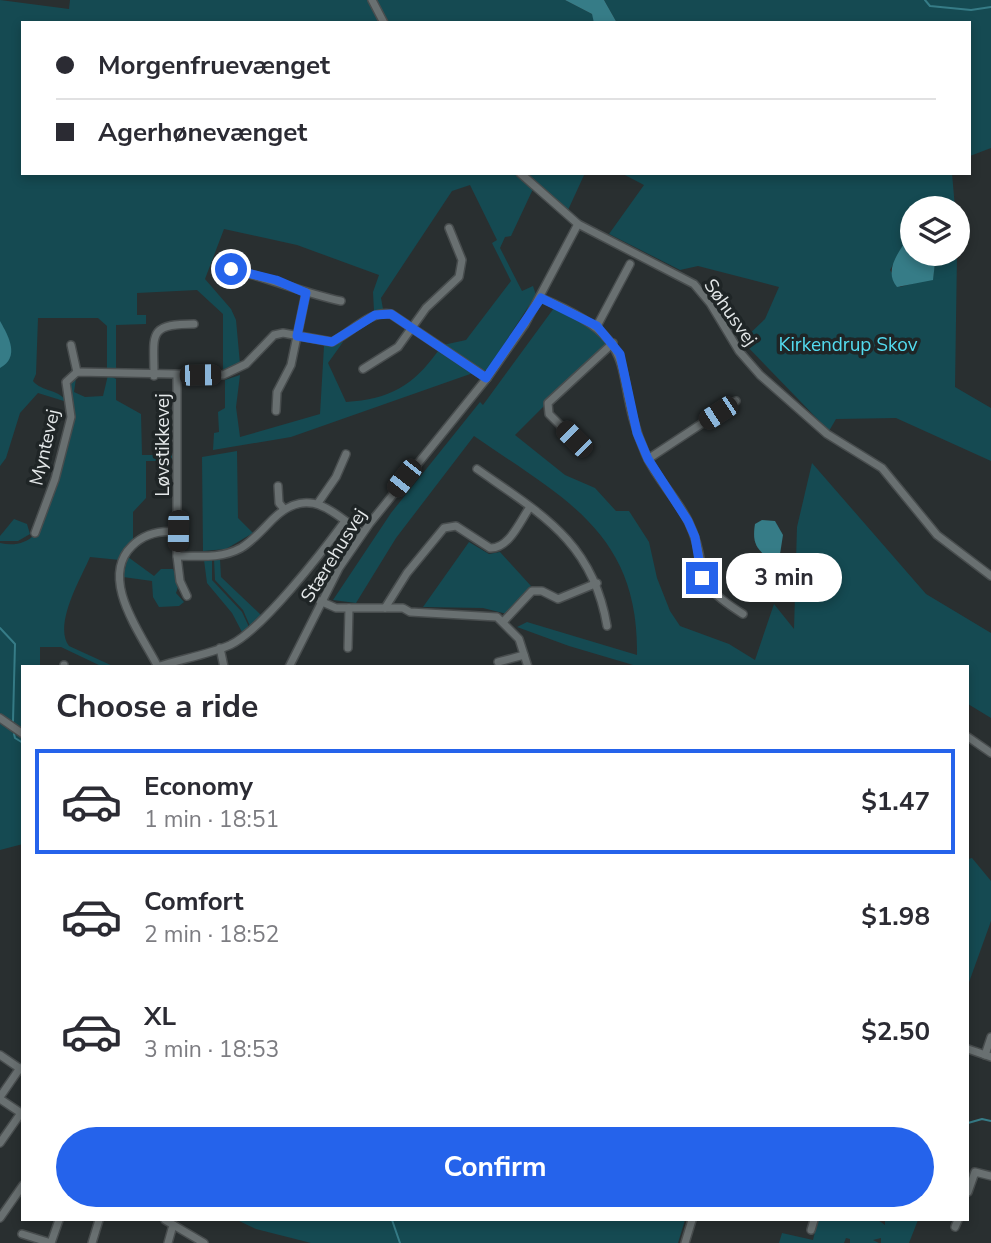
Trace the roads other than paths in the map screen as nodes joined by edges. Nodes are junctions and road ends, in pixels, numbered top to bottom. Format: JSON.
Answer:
{"nodes":[{"id":1,"x":372,"y":0,"type":"edge"},
{"id":2,"x":383,"y":21,"type":"edge"},
{"id":3,"x":522,"y":175,"type":"edge"},
{"id":4,"x":578,"y":224,"type":"junction"},
{"id":5,"x":449,"y":228,"type":"dead end"},
{"id":6,"x":630,"y":264,"type":"dead end"},
{"id":7,"x":231,"y":269,"type":"dead end"},
{"id":8,"x":306,"y":293,"type":"junction"},
{"id":9,"x":541,"y":298,"type":"junction"},
{"id":10,"x":341,"y":301,"type":"dead end"},
{"id":11,"x":194,"y":324,"type":"dead end"},
{"id":12,"x":597,"y":326,"type":"junction"},
{"id":13,"x":411,"y":328,"type":"junction"},
{"id":14,"x":297,"y":336,"type":"junction"},
{"id":15,"x":613,"y":343,"type":"junction"},
{"id":16,"x":71,"y":345,"type":"dead end"},
{"id":17,"x":363,"y":369,"type":"dead end"},
{"id":18,"x":77,"y":372,"type":"junction"},
{"id":19,"x":154,"y":376,"type":"junction"},
{"id":20,"x":177,"y":376,"type":"junction"},
{"id":21,"x":486,"y":378,"type":"junction"},
{"id":22,"x":736,"y":401,"type":"dead end"},
{"id":23,"x":276,"y":411,"type":"dead end"},
{"id":24,"x":574,"y":439,"type":"dead end"},
{"id":25,"x":346,"y":454,"type":"dead end"},
{"id":26,"x":648,"y":459,"type":"junction"},
{"id":27,"x":477,"y":469,"type":"dead end"},
{"id":28,"x":278,"y":486,"type":"dead end"},
{"id":29,"x":318,"y":503,"type":"junction"},
{"id":30,"x":530,"y":506,"type":"junction"},
{"id":31,"x":284,"y":509,"type":"junction"},
{"id":32,"x":345,"y":521,"type":"junction"},
{"id":33,"x":178,"y":531,"type":"junction"},
{"id":34,"x":35,"y":533,"type":"dead end"},
{"id":35,"x":362,"y":533,"type":"junction"},
{"id":36,"x":177,"y":556,"type":"junction"},
{"id":37,"x":991,"y":576,"type":"edge"},
{"id":38,"x":597,"y":583,"type":"junction"},
{"id":39,"x":187,"y":596,"type":"dead end"},
{"id":40,"x":320,"y":601,"type":"junction"},
{"id":41,"x":349,"y":608,"type":"junction"},
{"id":42,"x":386,"y":608,"type":"junction"},
{"id":43,"x":743,"y":614,"type":"dead end"},
{"id":44,"x":504,"y":621,"type":"junction"},
{"id":45,"x":607,"y":626,"type":"dead end"},
{"id":46,"x":220,"y":648,"type":"junction"},
{"id":47,"x":348,"y":648,"type":"dead end"},
{"id":48,"x":524,"y":655,"type":"junction"},
{"id":49,"x":498,"y":662,"type":"dead end"},
{"id":50,"x":157,"y":665,"type":"edge"},
{"id":51,"x":165,"y":665,"type":"edge"},
{"id":52,"x":224,"y":665,"type":"edge"},
{"id":53,"x":290,"y":665,"type":"edge"},
{"id":54,"x":527,"y":665,"type":"edge"},
{"id":55,"x":0,"y":718,"type":"edge"},
{"id":56,"x":21,"y":733,"type":"edge"},
{"id":57,"x":969,"y":738,"type":"edge"},
{"id":58,"x":991,"y":752,"type":"edge"},
{"id":59,"x":991,"y":1037,"type":"edge"},
{"id":60,"x":969,"y":1049,"type":"edge"},
{"id":61,"x":0,"y":1055,"type":"edge"},
{"id":62,"x":988,"y":1056,"type":"edge"},
{"id":63,"x":21,"y":1069,"type":"edge"},
{"id":64,"x":0,"y":1098,"type":"edge"},
{"id":65,"x":0,"y":1143,"type":"edge"},
{"id":66,"x":991,"y":1177,"type":"edge"},
{"id":67,"x":21,"y":1188,"type":"edge"},
{"id":68,"x":969,"y":1189,"type":"edge"},
{"id":69,"x":0,"y":1218,"type":"edge"},
{"id":70,"x":59,"y":1221,"type":"edge"},
{"id":71,"x":99,"y":1221,"type":"edge"},
{"id":72,"x":167,"y":1221,"type":"edge"},
{"id":73,"x":692,"y":1221,"type":"edge"},
{"id":74,"x":814,"y":1221,"type":"edge"},
{"id":75,"x":173,"y":1225,"type":"junction"},
{"id":76,"x":811,"y":1230,"type":"dead end"},
{"id":77,"x":22,"y":1234,"type":"dead end"},
{"id":78,"x":92,"y":1243,"type":"edge"},
{"id":79,"x":168,"y":1243,"type":"edge"},
{"id":80,"x":204,"y":1243,"type":"edge"},
{"id":81,"x":685,"y":1243,"type":"edge"}],
"edges":[{"from":1,"to":2,"type":"street"},
{"from":3,"to":4,"type":"street","name":"Søhusvej"},
{"from":4,"to":9,"type":"street","name":"Stærehusvej"},
{"from":4,"to":37,"type":"street","name":"Søhusvej"},
{"from":5,"to":13,"type":"street"},
{"from":6,"to":12,"type":"street"},
{"from":7,"to":8,"type":"street"},
{"from":8,"to":10,"type":"street"},
{"from":8,"to":14,"type":"street"},
{"from":9,"to":12,"type":"street"},
{"from":9,"to":21,"type":"street","name":"Stærehusvej"},
{"from":11,"to":19,"type":"street"},
{"from":12,"to":15,"type":"street"},
{"from":13,"to":14,"type":"street"},
{"from":13,"to":17,"type":"street"},
{"from":13,"to":21,"type":"street"},
{"from":14,"to":20,"type":"street"},
{"from":14,"to":23,"type":"street"},
{"from":15,"to":24,"type":"street"},
{"from":15,"to":26,"type":"street"},
{"from":16,"to":18,"type":"street","name":"Myntevej"},
{"from":18,"to":19,"type":"street"},
{"from":18,"to":34,"type":"street","name":"Myntevej"},
{"from":19,"to":20,"type":"street"},
{"from":20,"to":33,"type":"street","name":"Løvstikkevej"},
{"from":21,"to":35,"type":"street","name":"Stærehusvej"},
{"from":22,"to":26,"type":"street"},
{"from":25,"to":29,"type":"street"},
{"from":26,"to":43,"type":"street"},
{"from":27,"to":30,"type":"street"},
{"from":28,"to":31,"type":"street"},
{"from":29,"to":31,"type":"street"},
{"from":29,"to":32,"type":"street"},
{"from":30,"to":38,"type":"street"},
{"from":30,"to":42,"type":"street"},
{"from":31,"to":36,"type":"street"},
{"from":32,"to":35,"type":"street"},
{"from":32,"to":46,"type":"street"},
{"from":33,"to":36,"type":"street","name":"Løvstikkevej"},
{"from":33,"to":50,"type":"street"},
{"from":35,"to":40,"type":"street","name":"Stærehusvej"},
{"from":36,"to":39,"type":"street","name":"Løvstikkevej"},
{"from":38,"to":44,"type":"street"},
{"from":38,"to":45,"type":"street"},
{"from":40,"to":41,"type":"street"},
{"from":40,"to":53,"type":"street","name":"Stærehusvej"},
{"from":41,"to":42,"type":"street"},
{"from":41,"to":47,"type":"street"},
{"from":42,"to":44,"type":"street"},
{"from":44,"to":48,"type":"street"},
{"from":46,"to":51,"type":"street"},
{"from":46,"to":52,"type":"street"},
{"from":48,"to":49,"type":"street"},
{"from":48,"to":54,"type":"street"},
{"from":55,"to":56,"type":"street"},
{"from":57,"to":58,"type":"street"},
{"from":59,"to":62,"type":"street"},
{"from":60,"to":62,"type":"street"},
{"from":61,"to":63,"type":"street"},
{"from":63,"to":64,"type":"street"},
{"from":64,"to":65,"type":"street"},
{"from":66,"to":68,"type":"street"},
{"from":67,"to":69,"type":"street"},
{"from":70,"to":77,"type":"street"},
{"from":71,"to":78,"type":"street"},
{"from":72,"to":75,"type":"street"},
{"from":73,"to":81,"type":"street"},
{"from":74,"to":76,"type":"street"},
{"from":75,"to":79,"type":"street"},
{"from":75,"to":80,"type":"street"}]}
